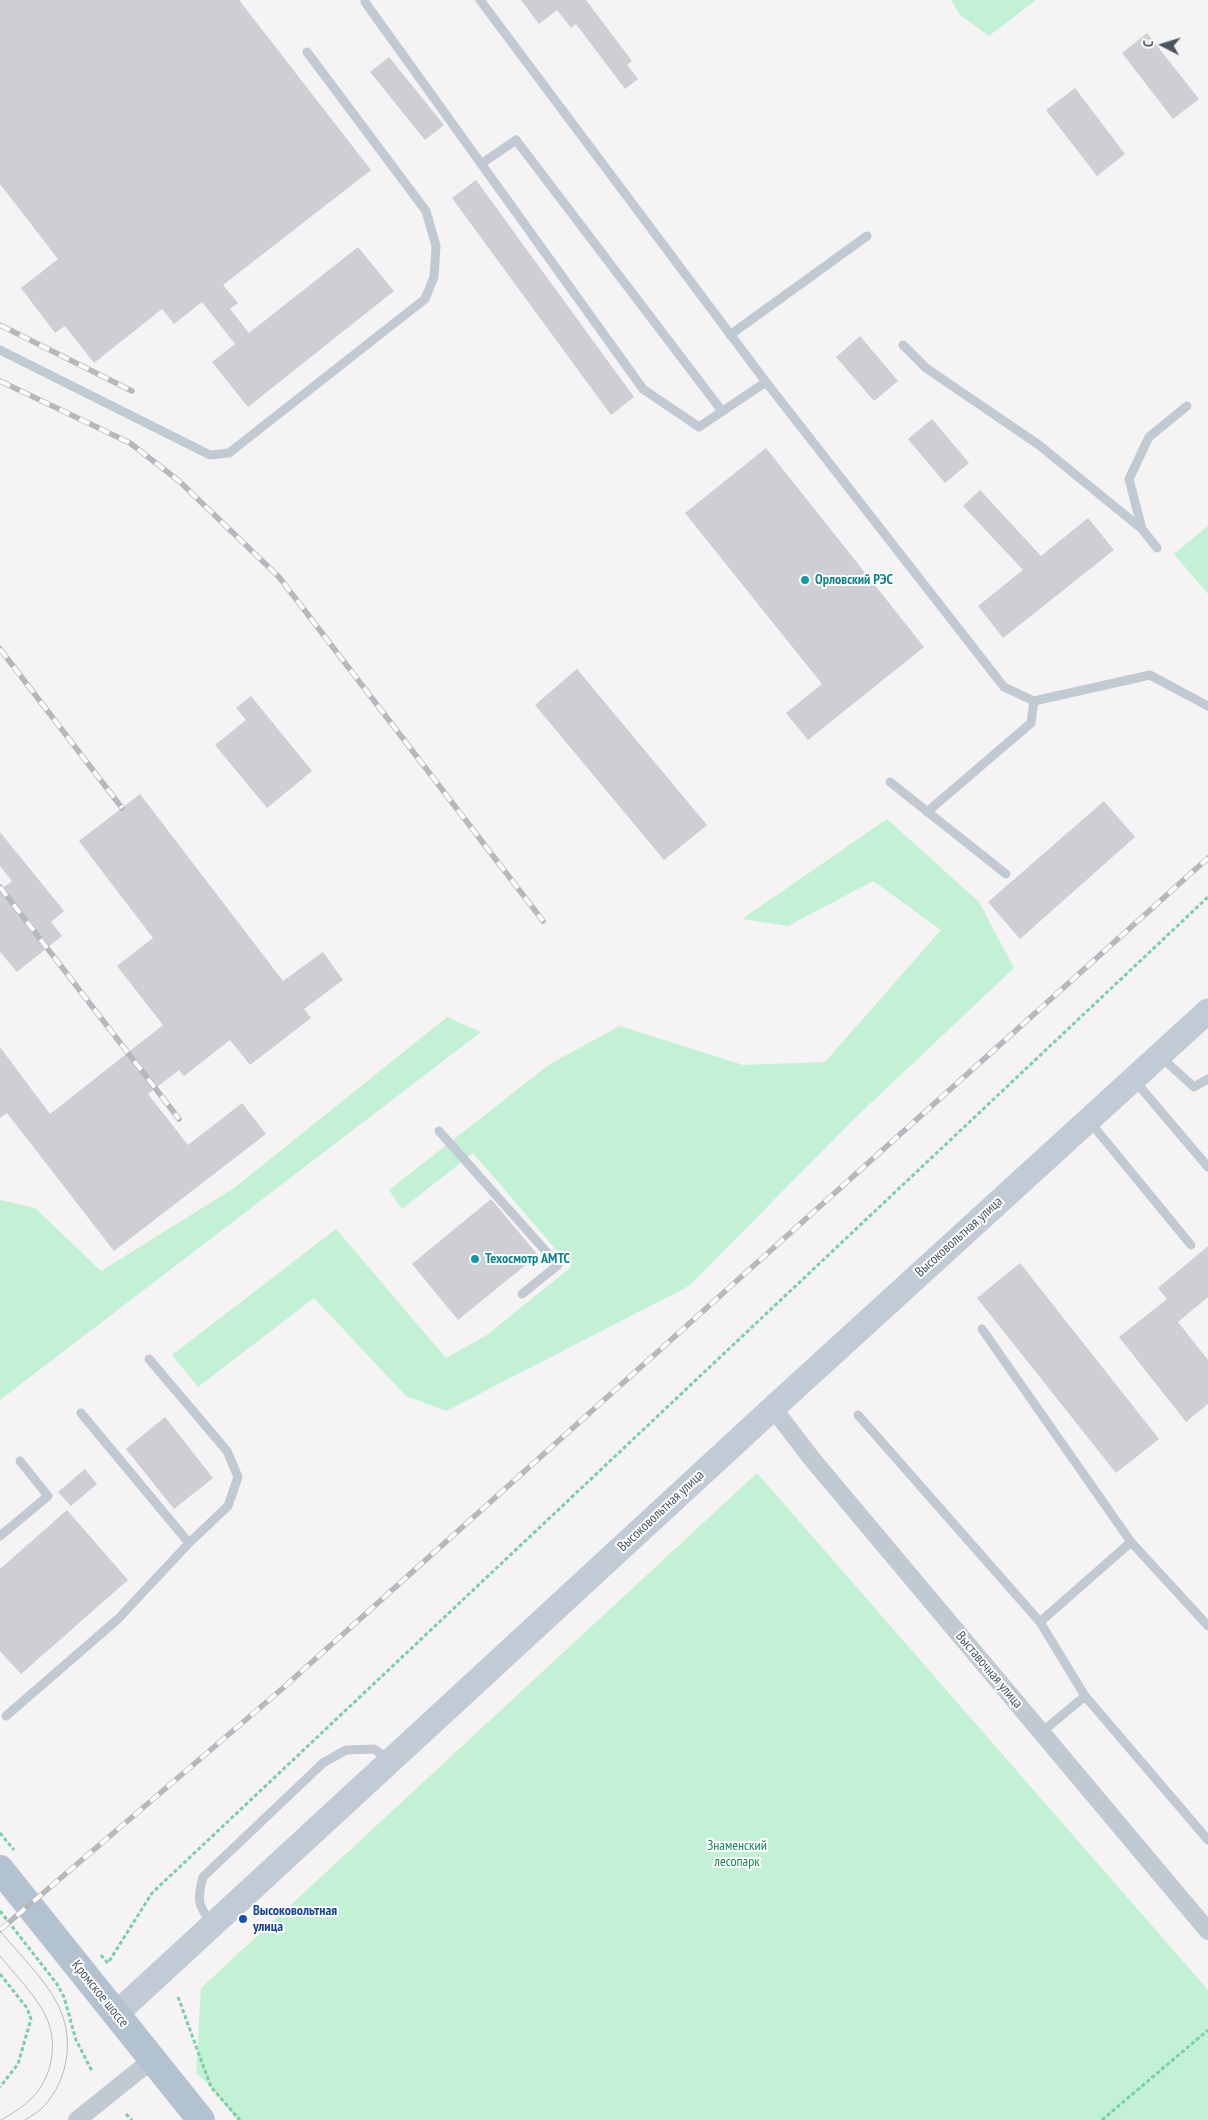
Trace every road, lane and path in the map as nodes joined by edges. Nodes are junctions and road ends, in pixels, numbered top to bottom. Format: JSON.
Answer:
{"nodes":[{"id":1,"x":480,"y":0,"type":"edge"},
{"id":2,"x":364,"y":2,"type":"dead end"},
{"id":3,"x":307,"y":52,"type":"dead end"},
{"id":4,"x":481,"y":164,"type":"junction"},
{"id":5,"x":866,"y":236,"type":"dead end"},
{"id":6,"x":730,"y":335,"type":"junction"},
{"id":7,"x":903,"y":345,"type":"dead end"},
{"id":8,"x":0,"y":350,"type":"edge"},
{"id":9,"x":766,"y":382,"type":"junction"},
{"id":10,"x":1187,"y":406,"type":"dead end"},
{"id":11,"x":722,"y":412,"type":"junction"},
{"id":12,"x":1142,"y":529,"type":"junction"},
{"id":13,"x":1157,"y":548,"type":"dead end"},
{"id":14,"x":1034,"y":701,"type":"junction"},
{"id":15,"x":1208,"y":706,"type":"edge"},
{"id":16,"x":890,"y":782,"type":"dead end"},
{"id":17,"x":927,"y":812,"type":"junction"},
{"id":18,"x":1006,"y":874,"type":"dead end"},
{"id":19,"x":1208,"y":898,"type":"edge"},
{"id":20,"x":1208,"y":1011,"type":"edge"},
{"id":21,"x":1159,"y":1056,"type":"junction"},
{"id":22,"x":1133,"y":1079,"type":"junction"},
{"id":23,"x":1208,"y":1079,"type":"edge"},
{"id":24,"x":1088,"y":1120,"type":"junction"},
{"id":25,"x":439,"y":1130,"type":"dead end"},
{"id":26,"x":1208,"y":1166,"type":"edge"},
{"id":27,"x":1191,"y":1245,"type":"dead end"},
{"id":28,"x":522,"y":1294,"type":"dead end"},
{"id":29,"x":982,"y":1329,"type":"dead end"},
{"id":30,"x":149,"y":1359,"type":"dead end"},
{"id":31,"x":773,"y":1408,"type":"junction"},
{"id":32,"x":81,"y":1413,"type":"dead end"},
{"id":33,"x":858,"y":1415,"type":"dead end"},
{"id":34,"x":20,"y":1461,"type":"dead end"},
{"id":35,"x":0,"y":1536,"type":"edge"},
{"id":36,"x":1131,"y":1542,"type":"junction"},
{"id":37,"x":189,"y":1543,"type":"junction"},
{"id":38,"x":1040,"y":1622,"type":"junction"},
{"id":39,"x":1208,"y":1626,"type":"edge"},
{"id":40,"x":1086,"y":1696,"type":"junction"},
{"id":41,"x":6,"y":1716,"type":"dead end"},
{"id":42,"x":1042,"y":1732,"type":"junction"},
{"id":43,"x":390,"y":1761,"type":"junction"},
{"id":44,"x":1208,"y":1840,"type":"edge"},
{"id":45,"x":0,"y":1868,"type":"edge"},
{"id":46,"x":0,"y":1911,"type":"edge"},
{"id":47,"x":214,"y":1924,"type":"junction"},
{"id":48,"x":1208,"y":1931,"type":"edge"},
{"id":49,"x":108,"y":1963,"type":"dead end"},
{"id":50,"x":0,"y":1974,"type":"edge"},
{"id":51,"x":178,"y":1997,"type":"dead end"},
{"id":52,"x":116,"y":2014,"type":"junction"},
{"id":53,"x":1208,"y":2030,"type":"edge"},
{"id":54,"x":153,"y":2059,"type":"junction"},
{"id":55,"x":92,"y":2071,"type":"dead end"},
{"id":56,"x":0,"y":2087,"type":"edge"},
{"id":57,"x":126,"y":2114,"type":"dead end"},
{"id":58,"x":77,"y":2120,"type":"edge"},
{"id":59,"x":132,"y":2120,"type":"edge"},
{"id":60,"x":201,"y":2120,"type":"edge"},
{"id":61,"x":240,"y":2120,"type":"edge"},
{"id":62,"x":1102,"y":2120,"type":"edge"}],
"edges":[{"from":1,"to":6,"type":"lane"},
{"from":2,"to":4,"type":"lane"},
{"from":3,"to":8,"type":"lane"},
{"from":4,"to":11,"type":"lane"},
{"from":4,"to":11,"type":"lane"},
{"from":5,"to":6,"type":"lane"},
{"from":6,"to":9,"type":"lane"},
{"from":7,"to":12,"type":"lane"},
{"from":9,"to":11,"type":"lane"},
{"from":9,"to":14,"type":"lane"},
{"from":10,"to":12,"type":"lane"},
{"from":12,"to":13,"type":"lane"},
{"from":14,"to":15,"type":"lane"},
{"from":14,"to":17,"type":"lane"},
{"from":16,"to":17,"type":"lane"},
{"from":17,"to":18,"type":"lane"},
{"from":19,"to":49,"type":"path"},
{"from":20,"to":21,"type":"main road","name":"Высоковольтная улица"},
{"from":21,"to":22,"type":"main road","name":"Высоковольтная улица"},
{"from":21,"to":23,"type":"lane"},
{"from":22,"to":24,"type":"main road","name":"Высоковольтная улица"},
{"from":22,"to":26,"type":"lane"},
{"from":24,"to":27,"type":"lane"},
{"from":24,"to":31,"type":"main road","name":"Высоковольтная улица"},
{"from":25,"to":28,"type":"lane"},
{"from":29,"to":36,"type":"lane"},
{"from":30,"to":37,"type":"lane"},
{"from":31,"to":42,"type":"street","name":"Выставочная улица"},
{"from":31,"to":43,"type":"main road","name":"Высоковольтная улица"},
{"from":32,"to":37,"type":"lane"},
{"from":33,"to":38,"type":"lane"},
{"from":34,"to":35,"type":"lane"},
{"from":36,"to":38,"type":"lane"},
{"from":36,"to":39,"type":"lane"},
{"from":37,"to":41,"type":"lane"},
{"from":38,"to":40,"type":"lane"},
{"from":40,"to":42,"type":"lane"},
{"from":40,"to":44,"type":"lane"},
{"from":42,"to":48,"type":"street","name":"Выставочная улица"},
{"from":43,"to":47,"type":"main road","name":"Высоковольтная улица"},
{"from":43,"to":47,"type":"lane"},
{"from":45,"to":52,"type":"main road","name":"Кромское шоссе"},
{"from":46,"to":55,"type":"path"},
{"from":47,"to":52,"type":"main road","name":"Высоковольтная улица"},
{"from":50,"to":56,"type":"path"},
{"from":51,"to":61,"type":"path"},
{"from":52,"to":54,"type":"main road","name":"Кромское шоссе"},
{"from":53,"to":62,"type":"path"},
{"from":54,"to":58,"type":"street"},
{"from":54,"to":60,"type":"main road","name":"Кромское шоссе"},
{"from":57,"to":59,"type":"path"}]}
